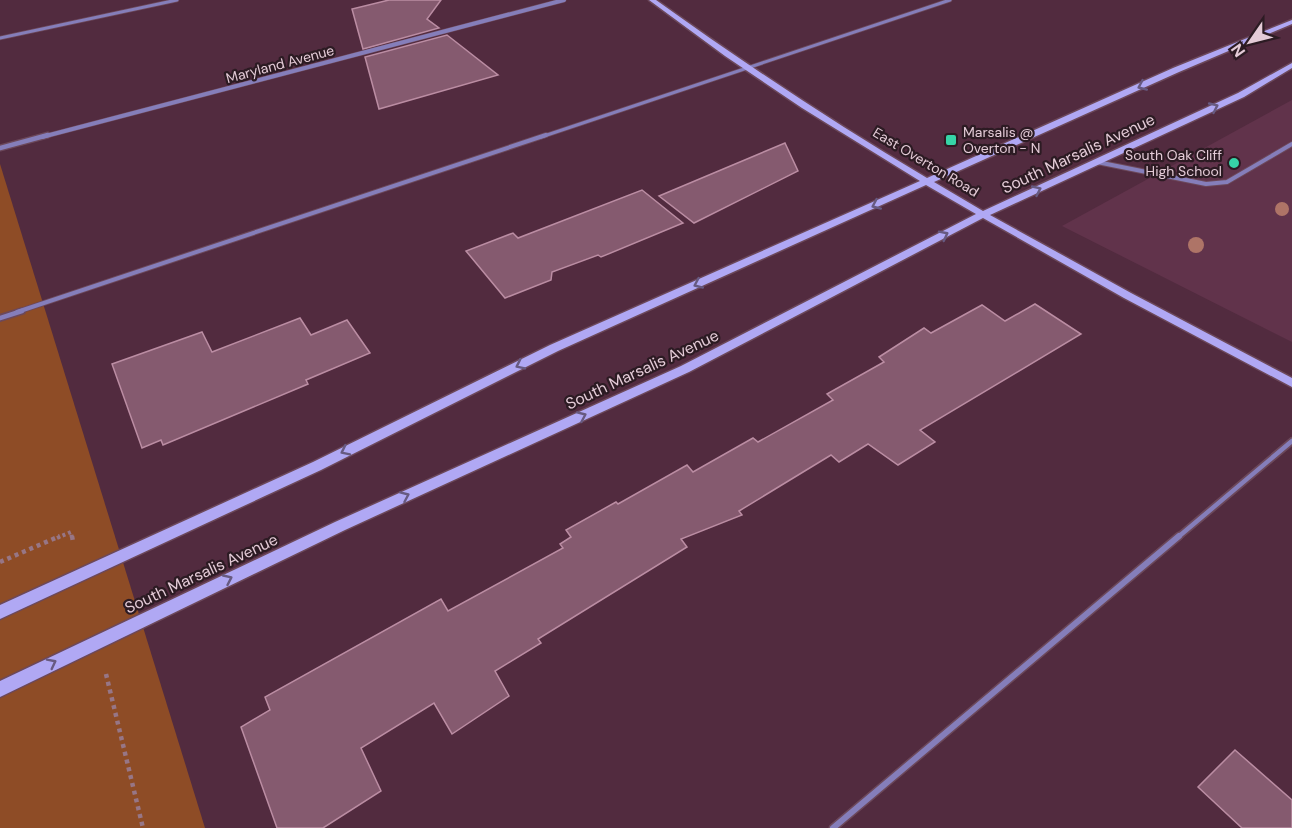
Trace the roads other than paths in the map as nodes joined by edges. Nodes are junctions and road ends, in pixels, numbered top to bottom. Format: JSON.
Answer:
{"nodes":[{"id":1,"x":177,"y":0,"type":"edge"},
{"id":2,"x":564,"y":0,"type":"edge"},
{"id":3,"x":652,"y":0,"type":"edge"},
{"id":4,"x":950,"y":0,"type":"edge"},
{"id":5,"x":1292,"y":22,"type":"edge"},
{"id":6,"x":0,"y":38,"type":"edge"},
{"id":7,"x":1292,"y":65,"type":"edge"},
{"id":8,"x":747,"y":68,"type":"junction"},
{"id":9,"x":1292,"y":144,"type":"edge"},
{"id":10,"x":0,"y":148,"type":"edge"},
{"id":11,"x":1097,"y":162,"type":"junction"},
{"id":12,"x":930,"y":182,"type":"junction"},
{"id":13,"x":984,"y":214,"type":"junction"},
{"id":14,"x":0,"y":318,"type":"edge"},
{"id":15,"x":1292,"y":383,"type":"edge"},
{"id":16,"x":1292,"y":441,"type":"edge"},
{"id":17,"x":0,"y":612,"type":"edge"},
{"id":18,"x":0,"y":689,"type":"edge"},
{"id":19,"x":833,"y":828,"type":"edge"}],
"edges":[{"from":1,"to":6,"type":"lane"},
{"from":2,"to":10,"type":"street","name":"Maryland Avenue"},
{"from":3,"to":8,"type":"main road","name":"East Overton Road"},
{"from":4,"to":8,"type":"lane"},
{"from":5,"to":12,"type":"main road","name":"South Marsalis Avenue","one_way":true},
{"from":11,"to":7,"type":"main road","name":"South Marsalis Avenue","one_way":true},
{"from":8,"to":12,"type":"main road","name":"East Overton Road"},
{"from":8,"to":14,"type":"lane"},
{"from":9,"to":11,"type":"lane"},
{"from":13,"to":11,"type":"main road","name":"South Marsalis Avenue","one_way":true},
{"from":12,"to":13,"type":"main road","name":"East Overton Road"},
{"from":12,"to":17,"type":"main road","name":"South Marsalis Avenue","one_way":true},
{"from":13,"to":15,"type":"main road","name":"East Overton Road"},
{"from":18,"to":13,"type":"main road","name":"South Marsalis Avenue","one_way":true},
{"from":16,"to":19,"type":"lane"}]}
